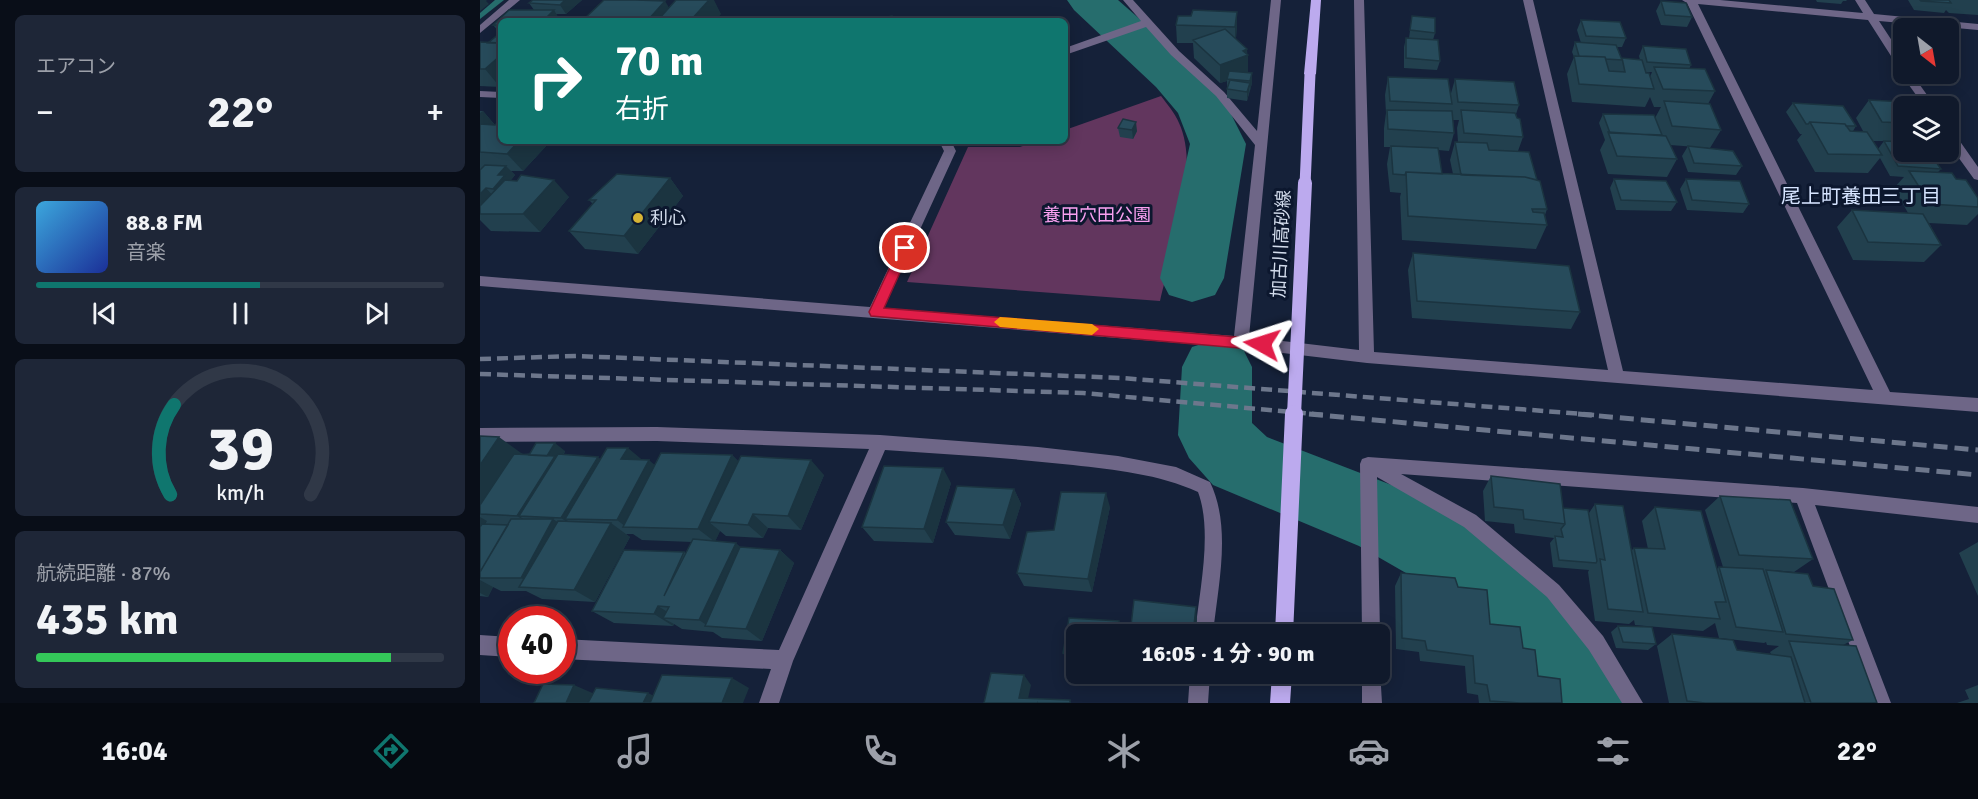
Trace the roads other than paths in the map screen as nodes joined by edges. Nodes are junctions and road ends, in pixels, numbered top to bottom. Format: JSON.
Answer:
{"nodes":[{"id":1,"x":515,"y":0,"type":"edge"},
{"id":2,"x":1128,"y":0,"type":"edge"},
{"id":3,"x":1276,"y":0,"type":"edge"},
{"id":4,"x":1316,"y":0,"type":"edge"},
{"id":5,"x":1359,"y":0,"type":"edge"},
{"id":6,"x":1528,"y":0,"type":"edge"},
{"id":7,"x":1689,"y":0,"type":"edge"},
{"id":8,"x":1860,"y":0,"type":"edge"},
{"id":9,"x":1869,"y":17,"type":"junction"},
{"id":10,"x":1149,"y":22,"type":"junction"},
{"id":11,"x":1978,"y":27,"type":"edge"},
{"id":12,"x":480,"y":30,"type":"edge"},
{"id":13,"x":1068,"y":51,"type":"edge"},
{"id":14,"x":1893,"y":52,"type":"edge"},
{"id":15,"x":480,"y":94,"type":"edge"},
{"id":16,"x":498,"y":95,"type":"edge"},
{"id":17,"x":946,"y":144,"type":"edge"},
{"id":18,"x":1262,"y":144,"type":"junction"},
{"id":19,"x":1959,"y":149,"type":"edge"},
{"id":20,"x":1978,"y":176,"type":"edge"},
{"id":21,"x":480,"y":280,"type":"edge"},
{"id":22,"x":875,"y":312,"type":"junction"},
{"id":23,"x":1241,"y":342,"type":"junction"},
{"id":24,"x":1367,"y":357,"type":"junction"},
{"id":25,"x":1617,"y":377,"type":"junction"},
{"id":26,"x":1885,"y":398,"type":"junction"},
{"id":27,"x":1978,"y":405,"type":"edge"},
{"id":28,"x":480,"y":435,"type":"edge"},
{"id":29,"x":880,"y":442,"type":"junction"},
{"id":30,"x":1368,"y":464,"type":"junction"},
{"id":31,"x":1803,"y":496,"type":"junction"},
{"id":32,"x":1978,"y":515,"type":"edge"},
{"id":33,"x":1205,"y":624,"type":"edge"},
{"id":34,"x":1284,"y":624,"type":"edge"},
{"id":35,"x":1371,"y":624,"type":"edge"},
{"id":36,"x":480,"y":645,"type":"edge"},
{"id":37,"x":498,"y":646,"type":"edge"},
{"id":38,"x":576,"y":650,"type":"edge"},
{"id":39,"x":784,"y":660,"type":"junction"},
{"id":40,"x":1199,"y":684,"type":"edge"},
{"id":41,"x":1281,"y":684,"type":"edge"},
{"id":42,"x":1372,"y":684,"type":"edge"},
{"id":43,"x":769,"y":703,"type":"edge"},
{"id":44,"x":1198,"y":703,"type":"edge"},
{"id":45,"x":1280,"y":703,"type":"edge"},
{"id":46,"x":1372,"y":703,"type":"edge"},
{"id":47,"x":1633,"y":703,"type":"edge"},
{"id":48,"x":1881,"y":703,"type":"edge"}],
"edges":[{"from":1,"to":12,"type":"street"},
{"from":2,"to":10,"type":"street"},
{"from":3,"to":18,"type":"street"},
{"from":4,"to":34,"type":"main road","name":"加古川高砂線","bridge":true},
{"from":5,"to":24,"type":"street"},
{"from":6,"to":25,"type":"street"},
{"from":7,"to":9,"type":"street"},
{"from":7,"to":26,"type":"street"},
{"from":8,"to":9,"type":"street"},
{"from":9,"to":11,"type":"street"},
{"from":9,"to":14,"type":"street"},
{"from":10,"to":13,"type":"street"},
{"from":10,"to":18,"type":"street"},
{"from":15,"to":16,"type":"street"},
{"from":17,"to":22,"type":"street"},
{"from":18,"to":23,"type":"street"},
{"from":19,"to":20,"type":"street"},
{"from":21,"to":22,"type":"street"},
{"from":22,"to":23,"type":"street"},
{"from":23,"to":24,"type":"street"},
{"from":24,"to":25,"type":"street"},
{"from":25,"to":26,"type":"street"},
{"from":26,"to":27,"type":"street"},
{"from":28,"to":29,"type":"street"},
{"from":29,"to":33,"type":"street"},
{"from":29,"to":39,"type":"street"},
{"from":30,"to":31,"type":"street"},
{"from":30,"to":35,"type":"street"},
{"from":30,"to":47,"type":"street"},
{"from":31,"to":32,"type":"street"},
{"from":31,"to":48,"type":"street"},
{"from":36,"to":37,"type":"street"},
{"from":38,"to":39,"type":"street"},
{"from":39,"to":43,"type":"street"},
{"from":40,"to":44,"type":"street"},
{"from":41,"to":45,"type":"main road"},
{"from":42,"to":46,"type":"street"}]}
